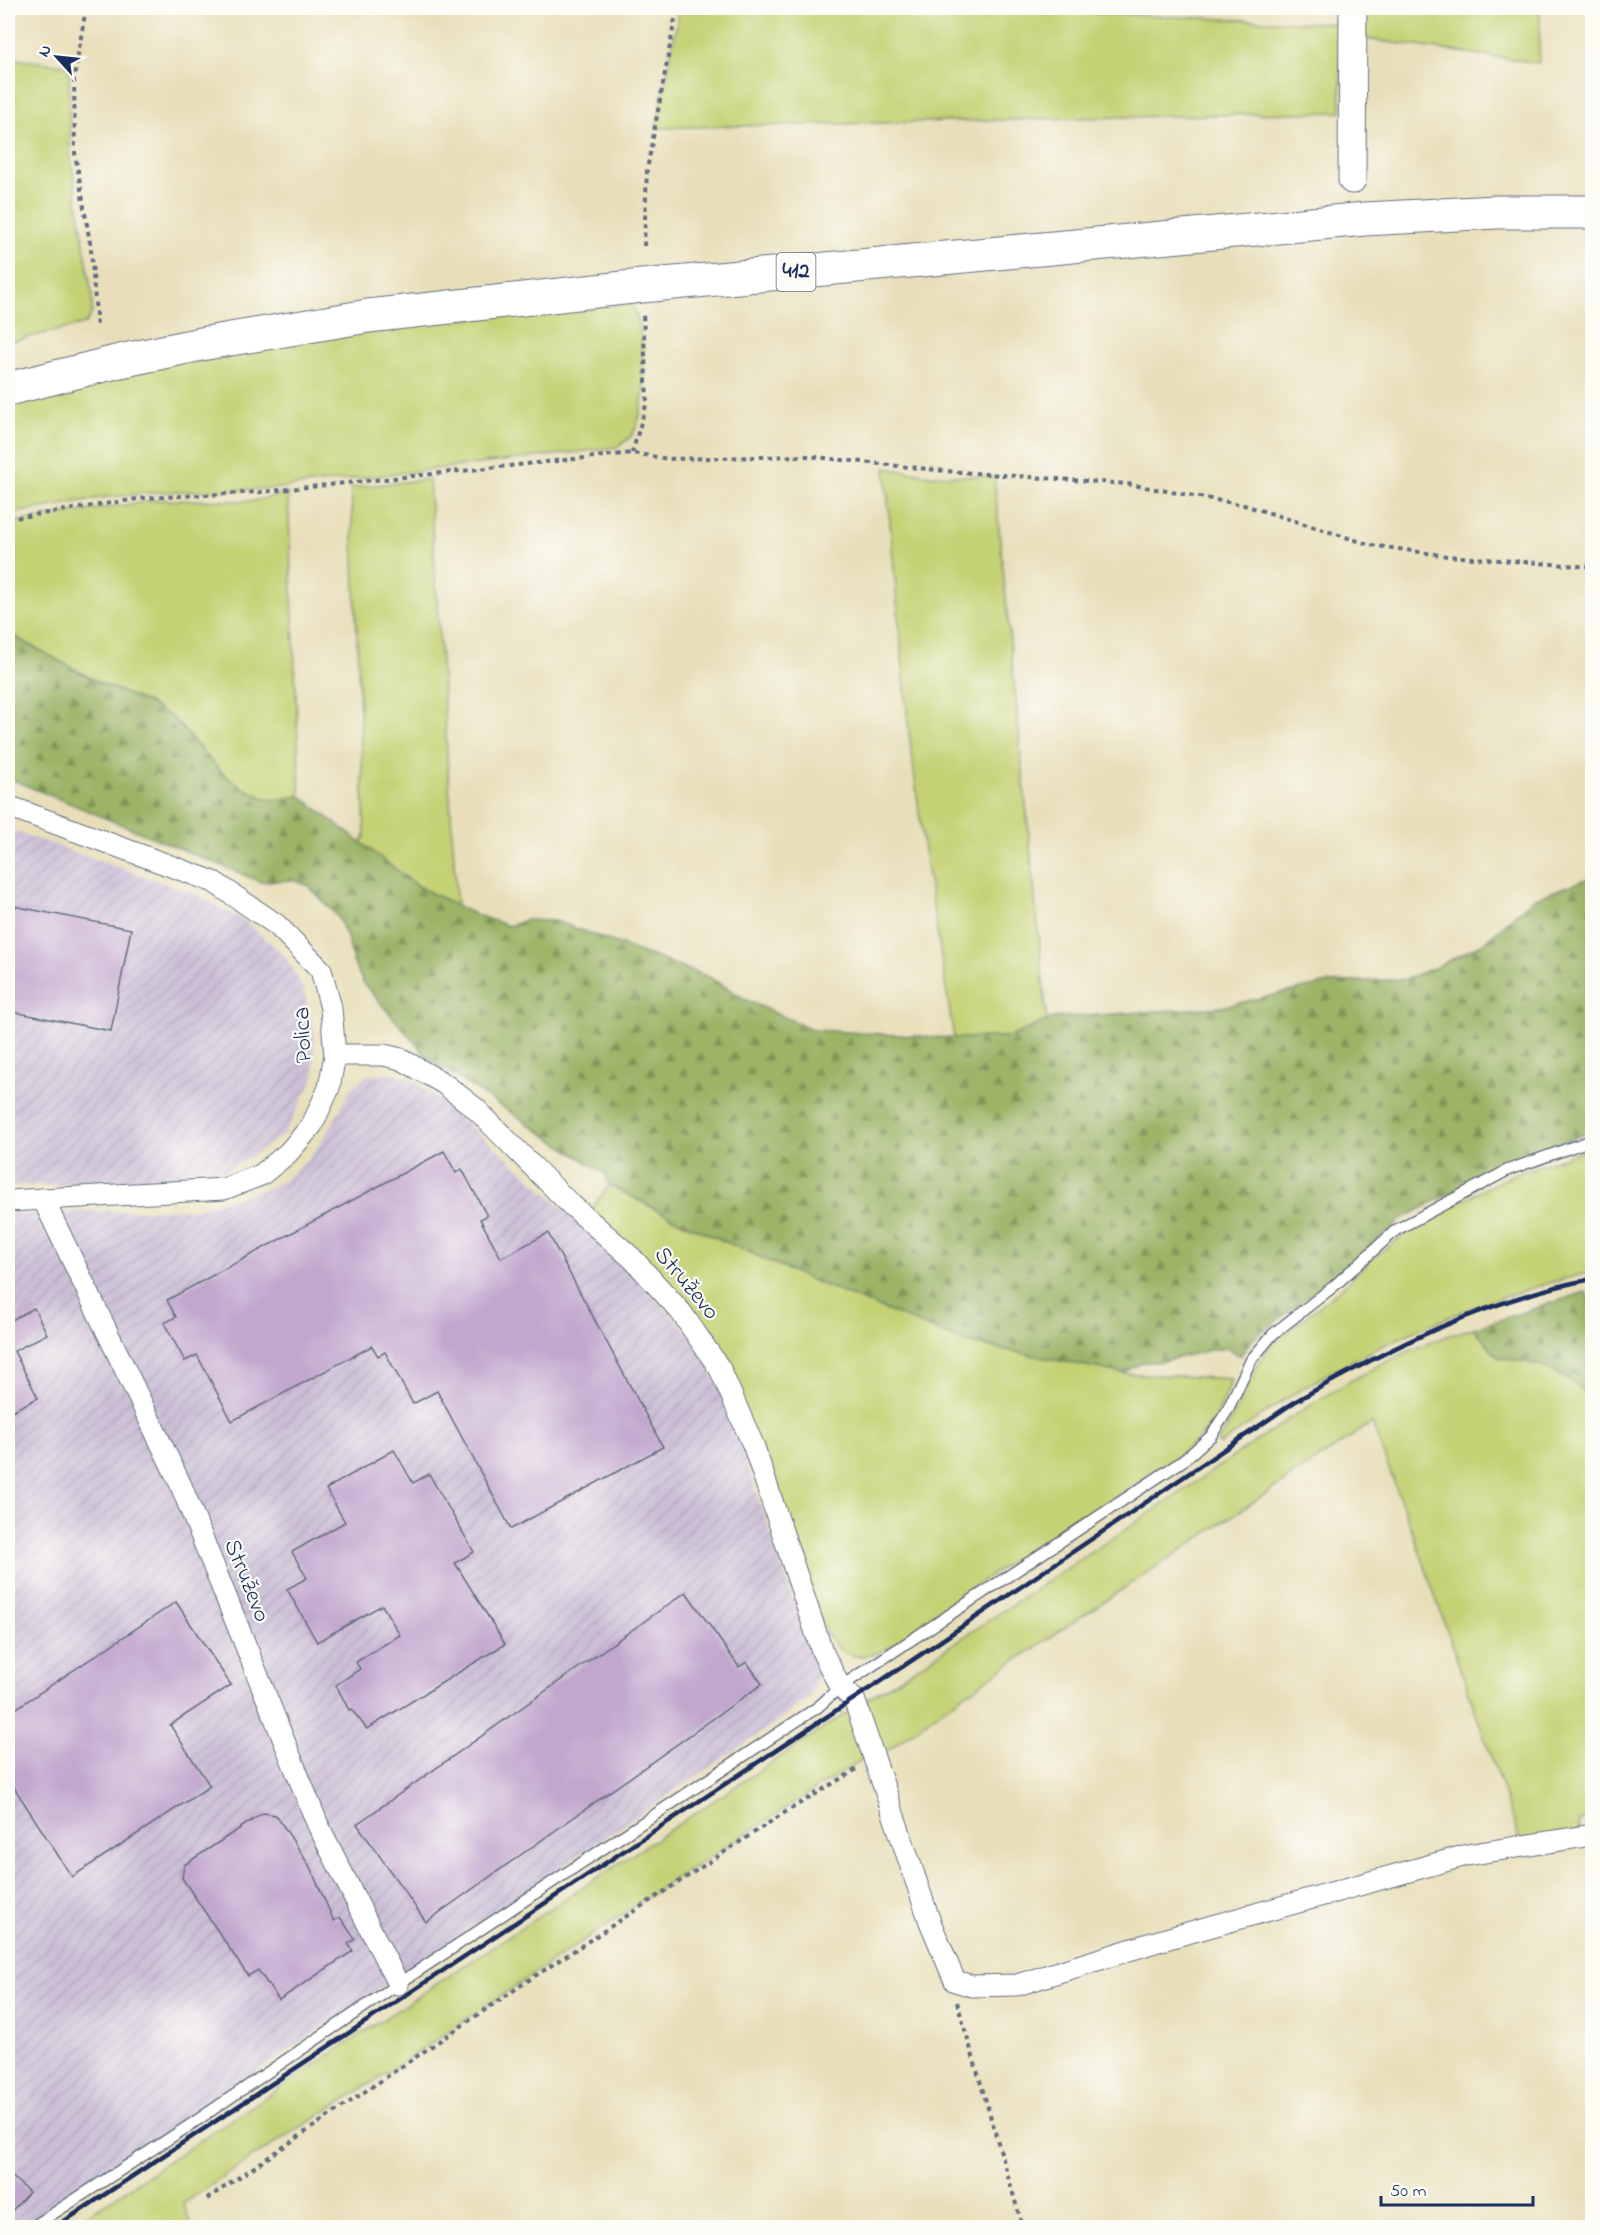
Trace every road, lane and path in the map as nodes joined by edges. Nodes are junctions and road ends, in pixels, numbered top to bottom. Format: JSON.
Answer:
{"nodes":[{"id":1,"x":86,"y":8,"type":"edge"},
{"id":2,"x":677,"y":8,"type":"edge"},
{"id":3,"x":1353,"y":8,"type":"edge"},
{"id":4,"x":1352,"y":180,"type":"dead end"},
{"id":5,"x":1593,"y":212,"type":"edge"},
{"id":6,"x":644,"y":246,"type":"dead end"},
{"id":7,"x":642,"y":286,"type":"junction"},
{"id":8,"x":96,"y":328,"type":"dead end"},
{"id":9,"x":8,"y":388,"type":"edge"},
{"id":10,"x":632,"y":453,"type":"junction"},
{"id":11,"x":8,"y":519,"type":"edge"},
{"id":12,"x":1593,"y":567,"type":"edge"},
{"id":13,"x":8,"y":806,"type":"edge"},
{"id":14,"x":335,"y":1055,"type":"junction"},
{"id":15,"x":1593,"y":1140,"type":"edge"},
{"id":16,"x":43,"y":1199,"type":"junction"},
{"id":17,"x":8,"y":1201,"type":"edge"},
{"id":18,"x":840,"y":1687,"type":"junction"},
{"id":19,"x":876,"y":1757,"type":"junction"},
{"id":20,"x":1593,"y":1835,"type":"edge"},
{"id":21,"x":955,"y":1981,"type":"junction"},
{"id":22,"x":398,"y":1984,"type":"junction"},
{"id":23,"x":207,"y":2199,"type":"dead end"},
{"id":24,"x":31,"y":2228,"type":"edge"},
{"id":25,"x":1023,"y":2228,"type":"edge"}],
"edges":[{"from":1,"to":8,"type":"path"},
{"from":2,"to":6,"type":"path"},
{"from":3,"to":4,"type":"street"},
{"from":5,"to":7,"type":"main road","number":"412"},
{"from":7,"to":9,"type":"main road","number":"412"},
{"from":7,"to":10,"type":"path"},
{"from":10,"to":11,"type":"path"},
{"from":10,"to":12,"type":"path"},
{"from":13,"to":14,"type":"street","name":"Polica"},
{"from":14,"to":16,"type":"street","name":"Polica"},
{"from":14,"to":18,"type":"street","name":"Struževo"},
{"from":15,"to":18,"type":"lane"},
{"from":16,"to":17,"type":"street","name":"Polica"},
{"from":16,"to":22,"type":"street","name":"Struževo"},
{"from":18,"to":19,"type":"street","name":"Struževo"},
{"from":18,"to":22,"type":"lane"},
{"from":19,"to":21,"type":"street","name":"Struževo"},
{"from":19,"to":23,"type":"path"},
{"from":20,"to":21,"type":"street"},
{"from":21,"to":25,"type":"path"},
{"from":22,"to":24,"type":"lane"}]}
